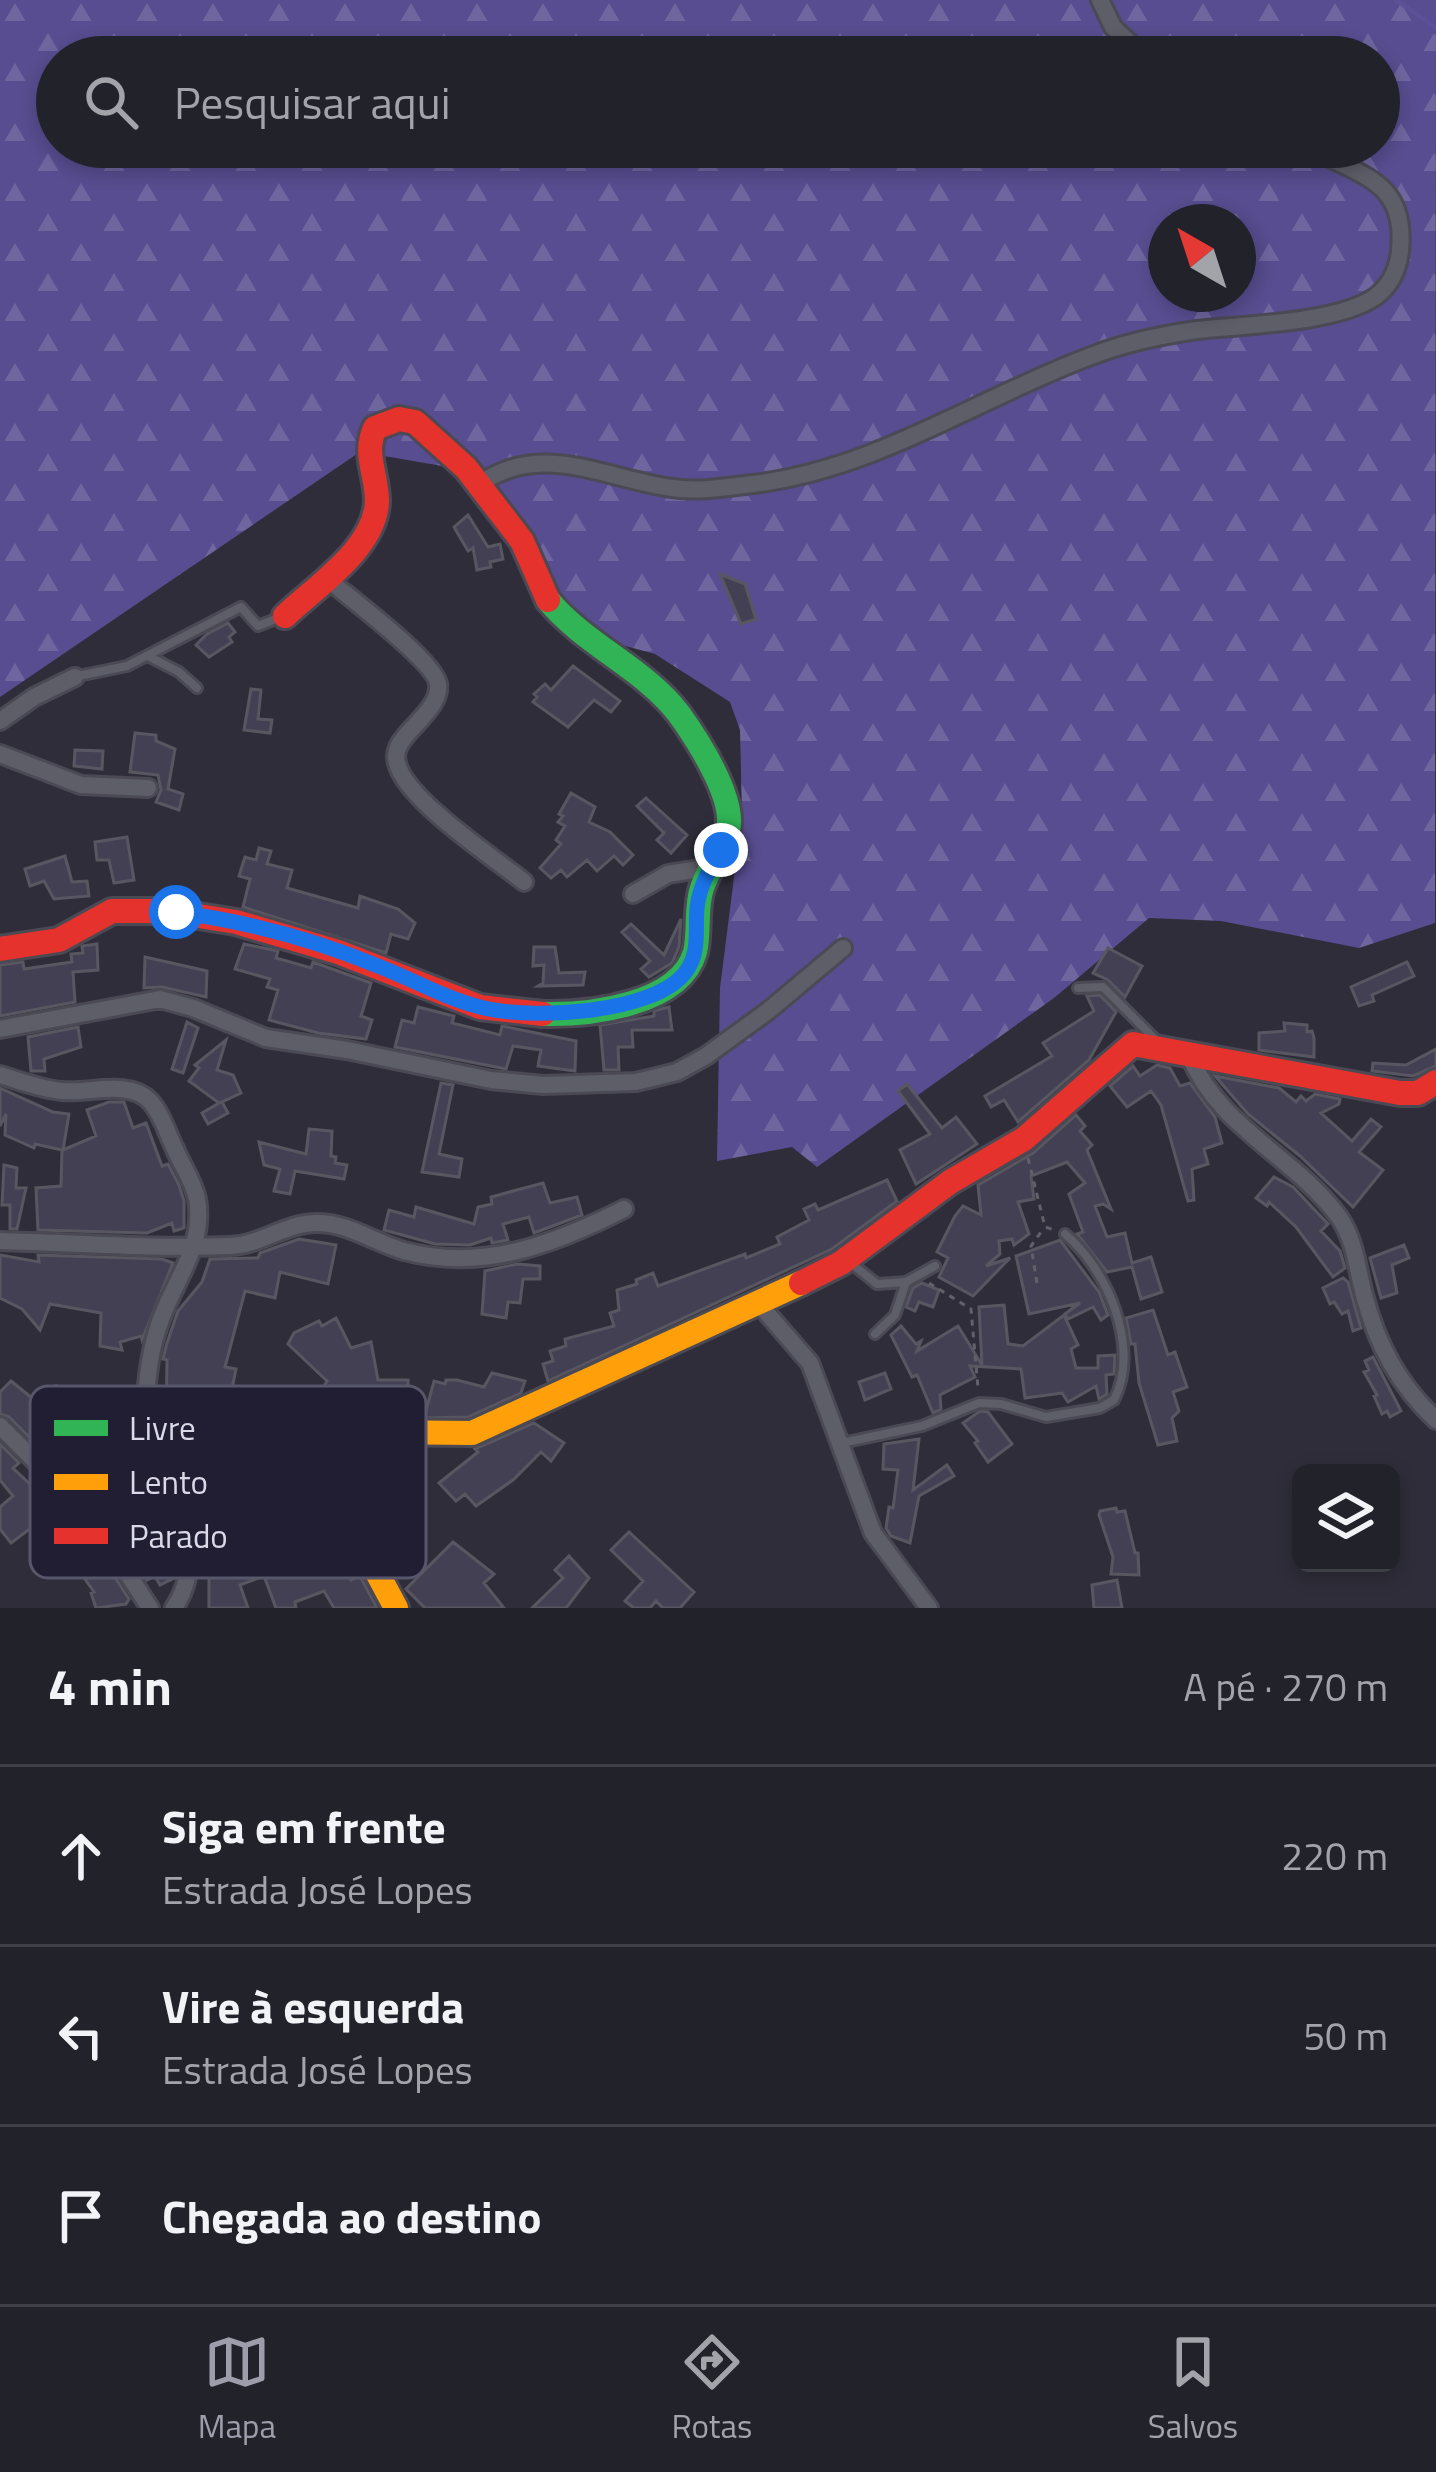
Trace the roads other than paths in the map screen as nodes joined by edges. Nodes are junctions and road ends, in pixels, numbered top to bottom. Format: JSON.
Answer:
{"nodes":[{"id":1,"x":1100,"y":0,"type":"edge"},
{"id":2,"x":1123,"y":36,"type":"edge"},
{"id":3,"x":1348,"y":168,"type":"edge"},
{"id":4,"x":480,"y":484,"type":"junction"},
{"id":5,"x":325,"y":578,"type":"junction"},
{"id":6,"x":285,"y":616,"type":"joint"},
{"id":7,"x":147,"y":656,"type":"junction"},
{"id":8,"x":75,"y":677,"type":"joint"},
{"id":9,"x":197,"y":688,"type":"dead end"},
{"id":10,"x":0,"y":721,"type":"edge"},
{"id":11,"x":0,"y":754,"type":"edge"},
{"id":12,"x":148,"y":788,"type":"dead end"},
{"id":13,"x":711,"y":867,"type":"junction"},
{"id":14,"x":524,"y":882,"type":"dead end"},
{"id":15,"x":632,"y":894,"type":"dead end"},
{"id":16,"x":843,"y":947,"type":"dead end"},
{"id":17,"x":0,"y":949,"type":"edge"},
{"id":18,"x":1078,"y":988,"type":"dead end"},
{"id":19,"x":0,"y":1029,"type":"edge"},
{"id":20,"x":1165,"y":1048,"type":"junction"},
{"id":21,"x":1190,"y":1057,"type":"junction"},
{"id":22,"x":0,"y":1075,"type":"edge"},
{"id":23,"x":1436,"y":1082,"type":"edge"},
{"id":24,"x":624,"y":1209,"type":"dead end"},
{"id":25,"x":1064,"y":1234,"type":"road end"},
{"id":26,"x":0,"y":1241,"type":"edge"},
{"id":27,"x":195,"y":1245,"type":"junction"},
{"id":28,"x":846,"y":1259,"type":"junction"},
{"id":29,"x":935,"y":1266,"type":"dead end"},
{"id":30,"x":906,"y":1282,"type":"junction"},
{"id":31,"x":759,"y":1304,"type":"junction"},
{"id":32,"x":875,"y":1334,"type":"dead end"},
{"id":33,"x":149,"y":1386,"type":"edge"},
{"id":34,"x":1436,"y":1420,"type":"edge"},
{"id":35,"x":0,"y":1426,"type":"edge"},
{"id":36,"x":426,"y":1436,"type":"edge"},
{"id":37,"x":842,"y":1443,"type":"junction"},
{"id":38,"x":30,"y":1456,"type":"edge"},
{"id":39,"x":131,"y":1578,"type":"edge"},
{"id":40,"x":188,"y":1578,"type":"edge"},
{"id":41,"x":380,"y":1578,"type":"edge"},
{"id":42,"x":150,"y":1608,"type":"edge"},
{"id":43,"x":174,"y":1608,"type":"edge"},
{"id":44,"x":396,"y":1608,"type":"edge"},
{"id":45,"x":929,"y":1608,"type":"edge"}],
"edges":[{"from":1,"to":2,"type":"street"},
{"from":3,"to":4,"type":"street"},
{"from":4,"to":5,"type":"street"},
{"from":4,"to":13,"type":"street"},
{"from":5,"to":6,"type":"street"},
{"from":5,"to":14,"type":"street"},
{"from":6,"to":7,"type":"lane"},
{"from":7,"to":8,"type":"lane"},
{"from":7,"to":9,"type":"lane"},
{"from":8,"to":10,"type":"street"},
{"from":11,"to":12,"type":"street"},
{"from":13,"to":15,"type":"street"},
{"from":13,"to":17,"type":"street"},
{"from":16,"to":19,"type":"street"},
{"from":18,"to":20,"type":"lane"},
{"from":20,"to":21,"type":"street"},
{"from":20,"to":28,"type":"street"},
{"from":21,"to":23,"type":"street"},
{"from":21,"to":34,"type":"street"},
{"from":22,"to":27,"type":"street"},
{"from":24,"to":27,"type":"street"},
{"from":25,"to":37,"type":"lane"},
{"from":26,"to":27,"type":"street"},
{"from":27,"to":33,"type":"street"},
{"from":28,"to":30,"type":"lane"},
{"from":28,"to":31,"type":"street"},
{"from":29,"to":30,"type":"lane"},
{"from":30,"to":32,"type":"lane"},
{"from":31,"to":36,"type":"street"},
{"from":31,"to":37,"type":"street"},
{"from":35,"to":38,"type":"street"},
{"from":37,"to":45,"type":"street"},
{"from":39,"to":42,"type":"street"},
{"from":40,"to":43,"type":"street"},
{"from":41,"to":44,"type":"street"}]}
